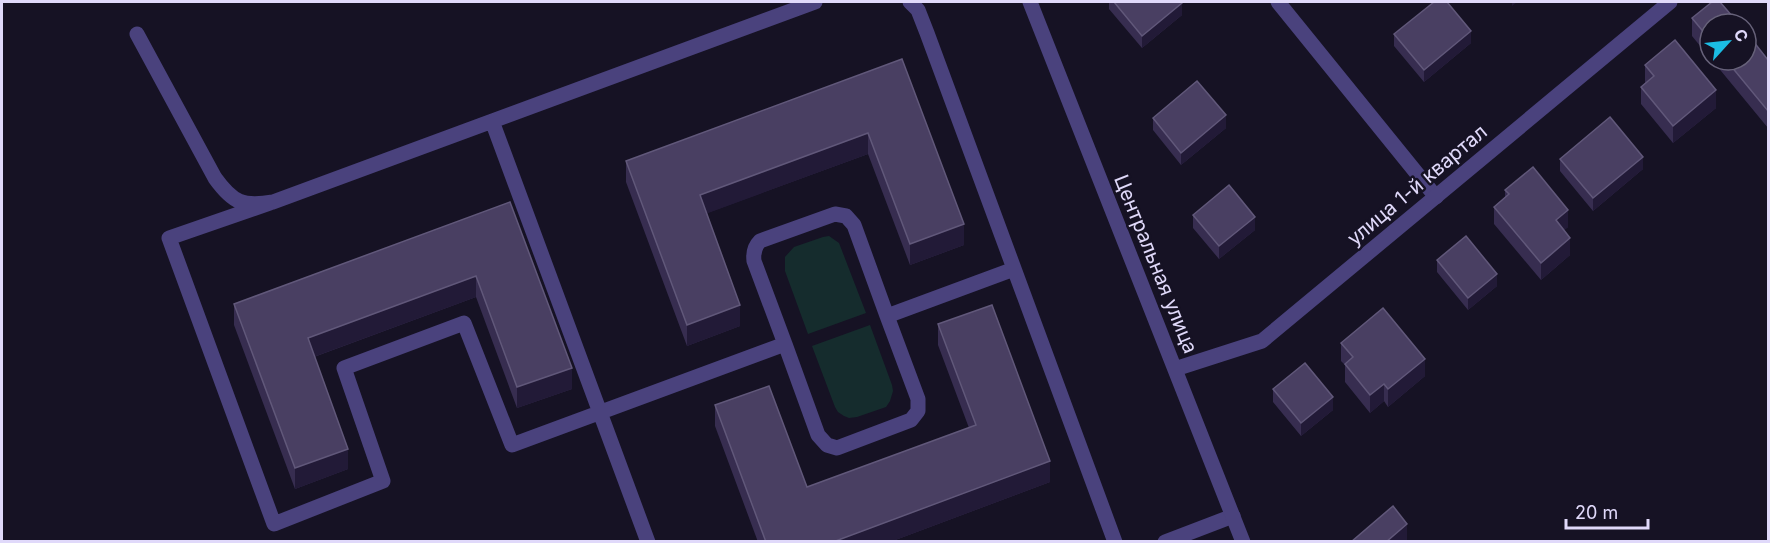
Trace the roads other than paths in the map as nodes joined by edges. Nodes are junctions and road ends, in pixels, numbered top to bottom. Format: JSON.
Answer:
{"nodes":[{"id":1,"x":815,"y":2,"type":"edge"},
{"id":2,"x":910,"y":2,"type":"edge"},
{"id":3,"x":1030,"y":2,"type":"edge"},
{"id":4,"x":1278,"y":2,"type":"edge"},
{"id":5,"x":1670,"y":2,"type":"edge"},
{"id":6,"x":137,"y":34,"type":"dead end"},
{"id":7,"x":492,"y":121,"type":"junction"},
{"id":8,"x":1436,"y":197,"type":"junction"},
{"id":9,"x":273,"y":202,"type":"junction"},
{"id":10,"x":1014,"y":268,"type":"junction"},
{"id":11,"x":887,"y":316,"type":"junction"},
{"id":12,"x":785,"y":344,"type":"junction"},
{"id":13,"x":1175,"y":369,"type":"junction"},
{"id":14,"x":600,"y":412,"type":"junction"},
{"id":15,"x":1233,"y":516,"type":"junction"},
{"id":16,"x":648,"y":542,"type":"edge"},
{"id":17,"x":1115,"y":542,"type":"edge"},
{"id":18,"x":1165,"y":542,"type":"edge"},
{"id":19,"x":1243,"y":542,"type":"edge"}],
"edges":[{"from":1,"to":7,"type":"street"},
{"from":2,"to":10,"type":"street"},
{"from":3,"to":13,"type":"street","name":"Центральная улица"},
{"from":4,"to":8,"type":"street"},
{"from":5,"to":8,"type":"street","name":"улица 1-й квартал"},
{"from":6,"to":9,"type":"street"},
{"from":7,"to":9,"type":"street"},
{"from":7,"to":14,"type":"street"},
{"from":8,"to":13,"type":"street","name":"улица 1-й квартал"},
{"from":9,"to":14,"type":"street"},
{"from":10,"to":11,"type":"street"},
{"from":10,"to":17,"type":"street"},
{"from":11,"to":12,"type":"street"},
{"from":11,"to":12,"type":"street"},
{"from":12,"to":14,"type":"street"},
{"from":13,"to":15,"type":"street","name":"Центральная улица"},
{"from":14,"to":16,"type":"street"},
{"from":15,"to":18,"type":"street"},
{"from":15,"to":19,"type":"street","name":"Центральная улица"}]}
